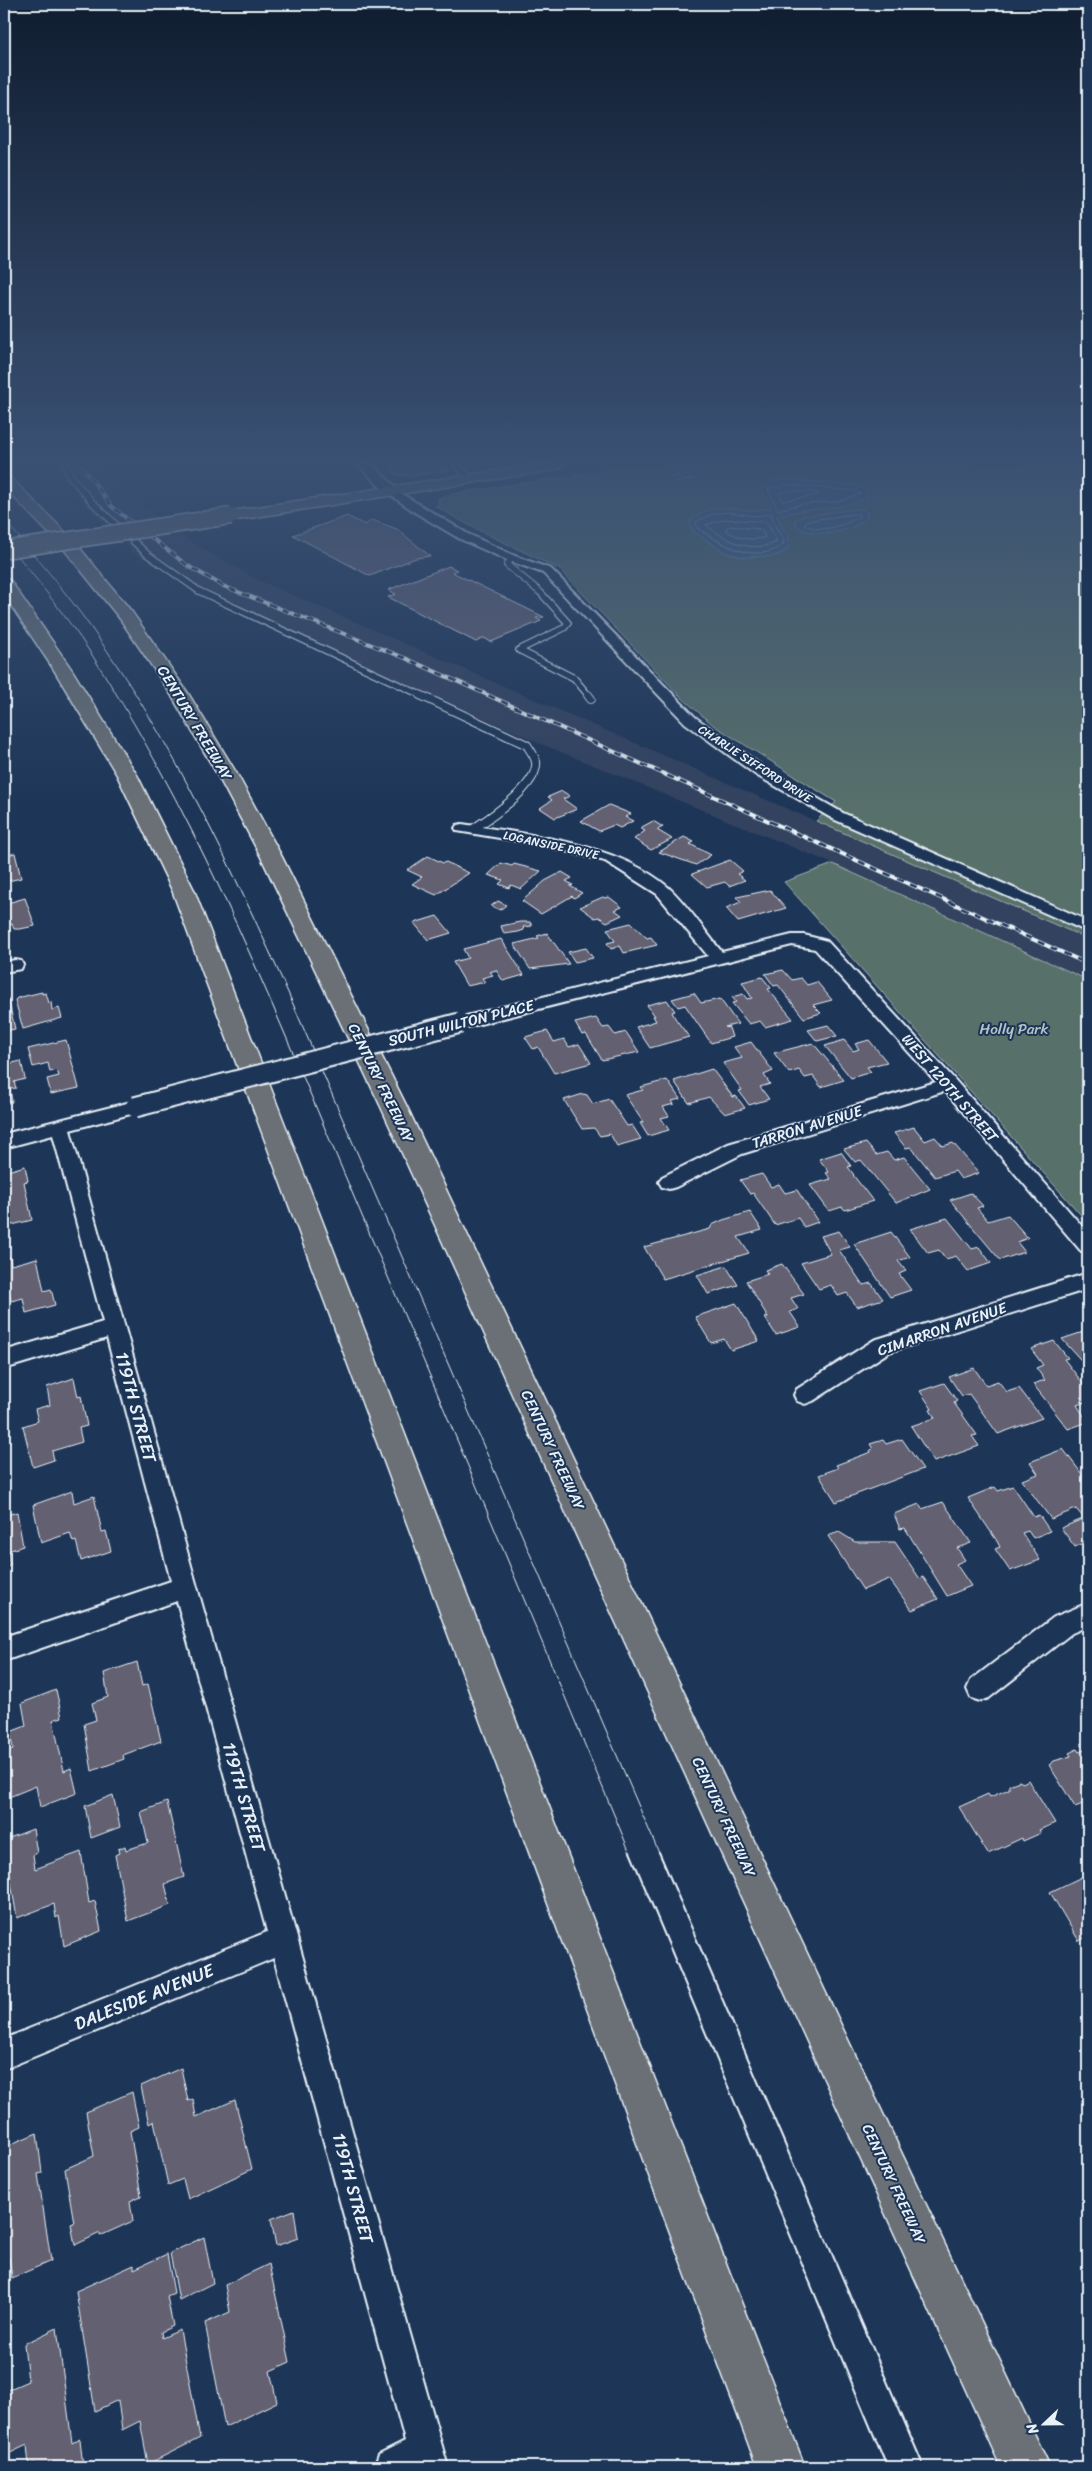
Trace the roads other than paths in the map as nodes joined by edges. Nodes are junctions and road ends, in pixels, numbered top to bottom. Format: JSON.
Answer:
{"nodes":[{"id":1,"x":98,"y":580,"type":"edge"},
{"id":2,"x":184,"y":580,"type":"edge"},
{"id":3,"x":525,"y":580,"type":"edge"},
{"id":4,"x":556,"y":580,"type":"edge"},
{"id":5,"x":4,"y":583,"type":"edge"},
{"id":6,"x":591,"y":698,"type":"dead end"},
{"id":7,"x":468,"y":829,"type":"joint"},
{"id":8,"x":1088,"y":926,"type":"edge"},
{"id":9,"x":804,"y":940,"type":"joint"},
{"id":10,"x":718,"y":958,"type":"junction"},
{"id":11,"x":949,"y":1084,"type":"junction"},
{"id":12,"x":60,"y":1127,"type":"junction"},
{"id":13,"x":4,"y":1141,"type":"edge"},
{"id":14,"x":669,"y":1182,"type":"dead end"},
{"id":15,"x":1088,"y":1246,"type":"edge"},
{"id":16,"x":1088,"y":1281,"type":"edge"},
{"id":17,"x":115,"y":1327,"type":"junction"},
{"id":18,"x":4,"y":1360,"type":"edge"},
{"id":19,"x":805,"y":1395,"type":"dead end"},
{"id":20,"x":185,"y":1587,"type":"junction"},
{"id":21,"x":1088,"y":1614,"type":"edge"},
{"id":22,"x":4,"y":1649,"type":"edge"},
{"id":23,"x":980,"y":1690,"type":"dead end"},
{"id":24,"x":284,"y":1940,"type":"junction"},
{"id":25,"x":4,"y":2054,"type":"edge"},
{"id":26,"x":428,"y":2459,"type":"edge"},
{"id":27,"x":392,"y":2467,"type":"edge"},
{"id":28,"x":781,"y":2467,"type":"edge"},
{"id":29,"x":1026,"y":2467,"type":"edge"}],
"edges":[{"from":1,"to":29,"type":"main road","name":"CENTURY FREEWAY"},
{"from":2,"to":7,"type":"lane"},
{"from":3,"to":6,"type":"lane"},
{"from":4,"to":8,"type":"street","name":"CHARLIE SIFFORD DRIVE"},
{"from":5,"to":28,"type":"main road"},
{"from":7,"to":10,"type":"street","name":"LOGANSIDE DRIVE"},
{"from":9,"to":10,"type":"street","name":"SOUTH WILTON PLACE"},
{"from":9,"to":11,"type":"street","name":"WEST 120TH STREET"},
{"from":10,"to":12,"type":"street","name":"SOUTH WILTON PLACE","bridge":true},
{"from":11,"to":14,"type":"street","name":"TARRON AVENUE"},
{"from":11,"to":15,"type":"street","name":"WEST 120TH STREET"},
{"from":12,"to":13,"type":"street","name":"SOUTH WILTON PLACE"},
{"from":12,"to":17,"type":"street","name":"119TH STREET"},
{"from":16,"to":19,"type":"street","name":"CIMARRON AVENUE"},
{"from":17,"to":18,"type":"street"},
{"from":17,"to":20,"type":"street","name":"119TH STREET"},
{"from":20,"to":22,"type":"street"},
{"from":20,"to":24,"type":"street","name":"119TH STREET"},
{"from":21,"to":23,"type":"street"},
{"from":24,"to":25,"type":"street","name":"DALESIDE AVENUE"},
{"from":24,"to":26,"type":"street","name":"119TH STREET"},
{"from":26,"to":27,"type":"street"}]}
